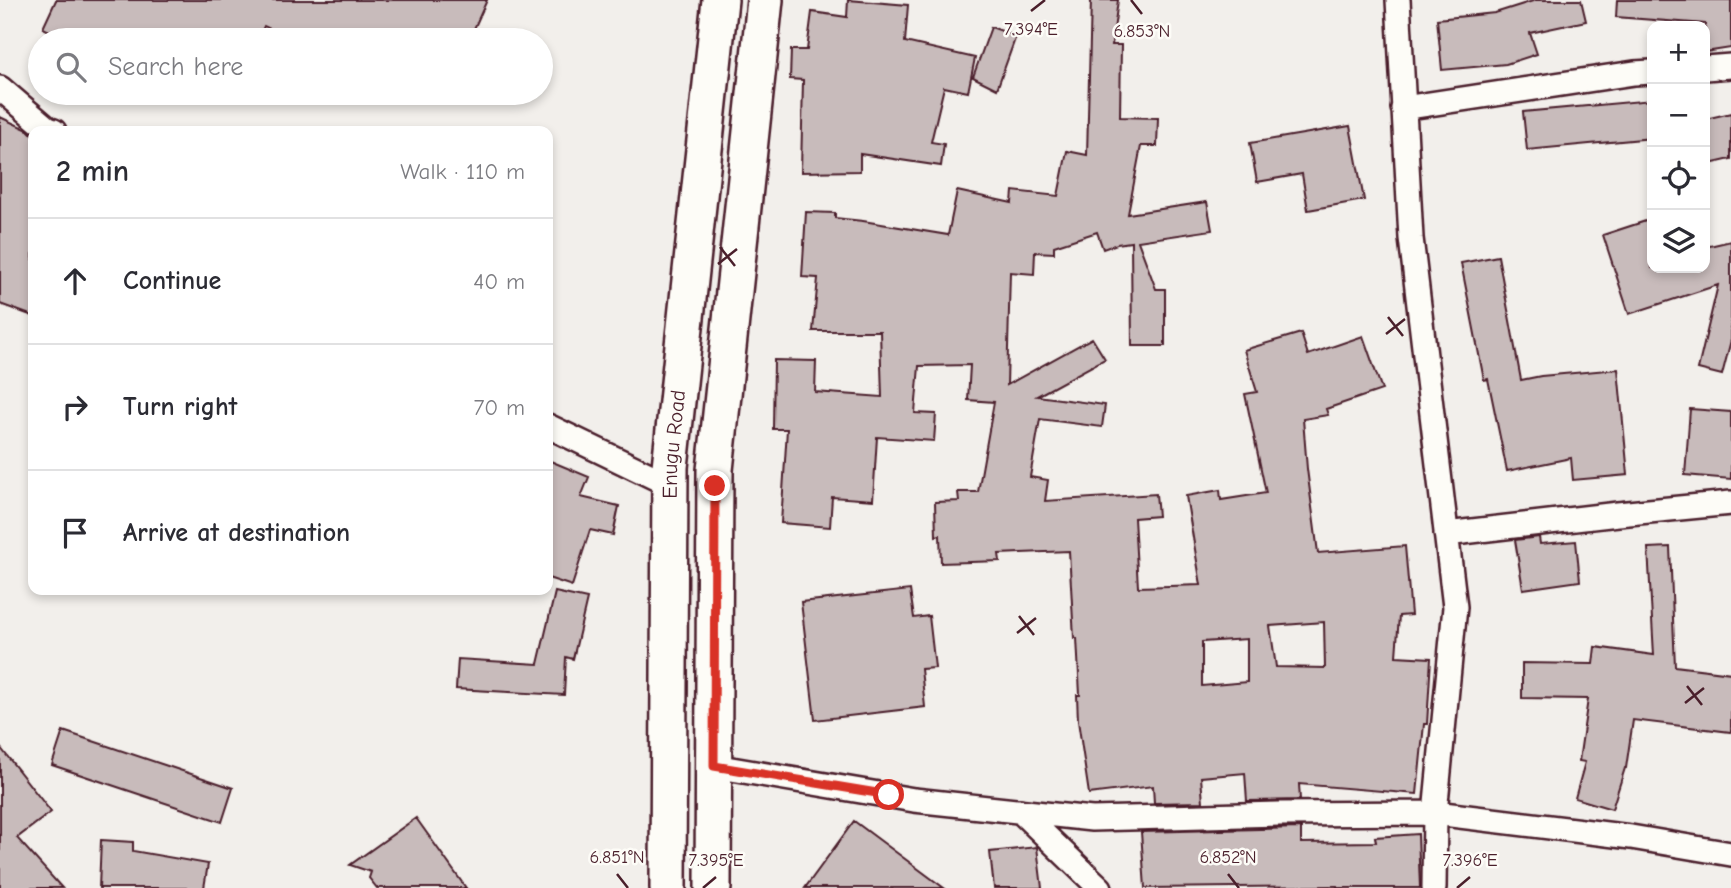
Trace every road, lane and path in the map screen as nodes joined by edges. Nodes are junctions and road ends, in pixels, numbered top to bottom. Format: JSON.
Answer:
{"nodes":[{"id":1,"x":720,"y":0,"type":"edge"},
{"id":2,"x":765,"y":0,"type":"edge"},
{"id":3,"x":1398,"y":0,"type":"edge"},
{"id":4,"x":1731,"y":66,"type":"edge"},
{"id":5,"x":1710,"y":68,"type":"edge"},
{"id":6,"x":1647,"y":72,"type":"edge"},
{"id":7,"x":0,"y":88,"type":"edge"},
{"id":8,"x":1403,"y":108,"type":"junction"},
{"id":9,"x":44,"y":126,"type":"edge"},
{"id":10,"x":553,"y":428,"type":"edge"},
{"id":11,"x":670,"y":485,"type":"junction"},
{"id":12,"x":1731,"y":503,"type":"edge"},
{"id":13,"x":1446,"y":534,"type":"junction"},
{"id":14,"x":714,"y":766,"type":"junction"},
{"id":15,"x":1020,"y":811,"type":"junction"},
{"id":16,"x":1435,"y":813,"type":"junction"},
{"id":17,"x":1731,"y":854,"type":"edge"},
{"id":18,"x":668,"y":888,"type":"edge"},
{"id":19,"x":713,"y":888,"type":"edge"},
{"id":20,"x":1100,"y":888,"type":"edge"},
{"id":21,"x":1434,"y":888,"type":"edge"}],
"edges":[{"from":1,"to":11,"type":"main road","name":"Enugu Road"},
{"from":2,"to":14,"type":"main road"},
{"from":3,"to":8,"type":"street"},
{"from":4,"to":5,"type":"street"},
{"from":6,"to":8,"type":"street"},
{"from":7,"to":9,"type":"street"},
{"from":8,"to":13,"type":"street"},
{"from":10,"to":11,"type":"street"},
{"from":11,"to":18,"type":"main road","name":"Enugu Road"},
{"from":12,"to":13,"type":"street"},
{"from":13,"to":16,"type":"street"},
{"from":14,"to":15,"type":"street"},
{"from":14,"to":19,"type":"main road"},
{"from":15,"to":16,"type":"street"},
{"from":15,"to":20,"type":"street"},
{"from":16,"to":17,"type":"street"},
{"from":16,"to":21,"type":"street"}]}
